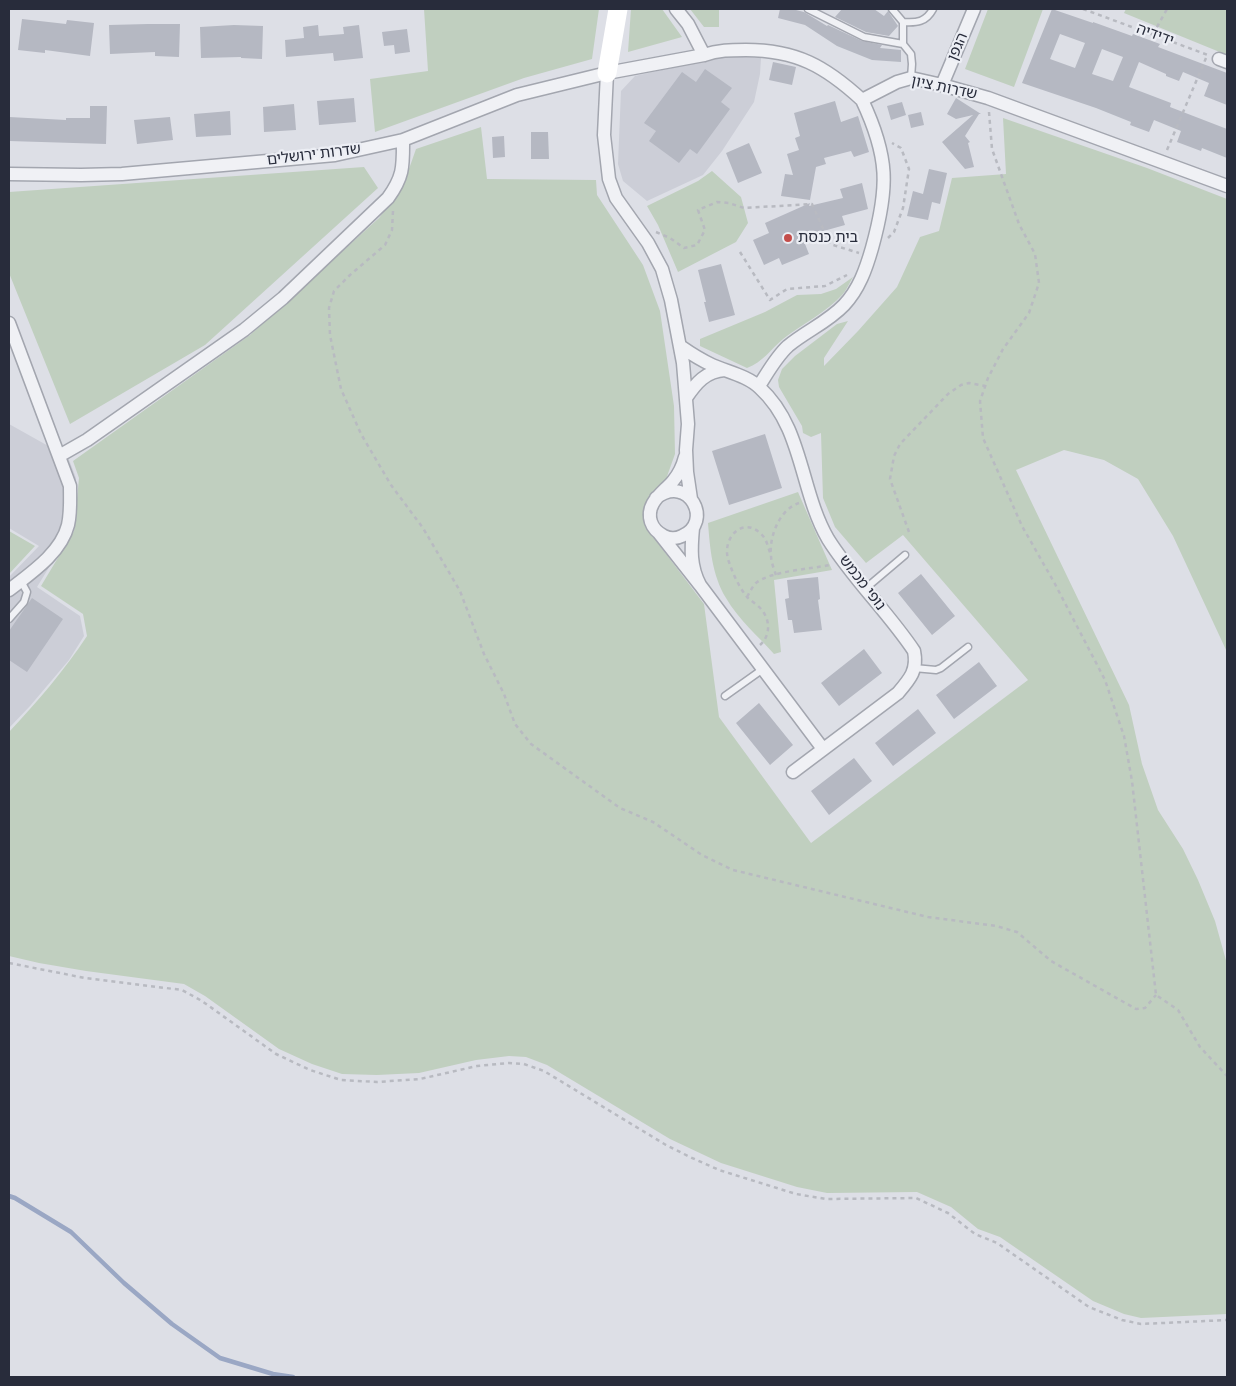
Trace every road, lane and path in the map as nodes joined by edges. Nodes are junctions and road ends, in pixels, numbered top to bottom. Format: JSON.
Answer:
{"nodes":[{"id":1,"x":618,"y":9,"type":"edge"},
{"id":2,"x":676,"y":9,"type":"edge"},
{"id":3,"x":808,"y":9,"type":"edge"},
{"id":4,"x":892,"y":9,"type":"edge"},
{"id":5,"x":933,"y":9,"type":"edge"},
{"id":6,"x":974,"y":9,"type":"edge"},
{"id":7,"x":1083,"y":9,"type":"edge"},
{"id":8,"x":1167,"y":9,"type":"edge"},
{"id":9,"x":902,"y":22,"type":"junction"},
{"id":10,"x":1153,"y":34,"type":"junction"},
{"id":11,"x":903,"y":44,"type":"junction"},
{"id":12,"x":704,"y":55,"type":"junction"},
{"id":13,"x":1218,"y":58,"type":"edge"},
{"id":14,"x":607,"y":73,"type":"junction"},
{"id":15,"x":911,"y":78,"type":"junction"},
{"id":16,"x":942,"y":85,"type":"junction"},
{"id":17,"x":988,"y":98,"type":"junction"},
{"id":18,"x":862,"y":100,"type":"junction"},
{"id":19,"x":877,"y":134,"type":"junction"},
{"id":20,"x":404,"y":140,"type":"junction"},
{"id":21,"x":1162,"y":162,"type":"junction"},
{"id":22,"x":9,"y":174,"type":"edge"},
{"id":23,"x":1227,"y":186,"type":"edge"},
{"id":24,"x":388,"y":198,"type":"junction"},
{"id":25,"x":633,"y":222,"type":"junction"},
{"id":26,"x":740,"y":252,"type":"dead end"},
{"id":27,"x":870,"y":256,"type":"junction"},
{"id":28,"x":850,"y":272,"type":"dead end"},
{"id":29,"x":9,"y":323,"type":"edge"},
{"id":30,"x":680,"y":346,"type":"junction"},
{"id":31,"x":725,"y":370,"type":"junction"},
{"id":32,"x":759,"y":386,"type":"junction"},
{"id":33,"x":985,"y":386,"type":"junction"},
{"id":34,"x":686,"y":398,"type":"junction"},
{"id":35,"x":686,"y":450,"type":"junction"},
{"id":36,"x":59,"y":456,"type":"junction"},
{"id":37,"x":656,"y":498,"type":"junction"},
{"id":38,"x":691,"y":498,"type":"junction"},
{"id":39,"x":810,"y":500,"type":"junction"},
{"id":40,"x":693,"y":528,"type":"junction"},
{"id":41,"x":909,"y":532,"type":"dead end"},
{"id":42,"x":659,"y":533,"type":"junction"},
{"id":43,"x":770,"y":555,"type":"junction"},
{"id":44,"x":905,"y":555,"type":"dead end"},
{"id":45,"x":842,"y":558,"type":"junction"},
{"id":46,"x":776,"y":575,"type":"junction"},
{"id":47,"x":21,"y":581,"type":"junction"},
{"id":48,"x":700,"y":585,"type":"junction"},
{"id":49,"x":866,"y":588,"type":"junction"},
{"id":50,"x":9,"y":590,"type":"edge"},
{"id":51,"x":747,"y":597,"type":"junction"},
{"id":52,"x":9,"y":619,"type":"edge"},
{"id":53,"x":968,"y":647,"type":"dead end"},
{"id":54,"x":751,"y":653,"type":"junction"},
{"id":55,"x":914,"y":668,"type":"junction"},
{"id":56,"x":763,"y":669,"type":"junction"},
{"id":57,"x":725,"y":696,"type":"dead end"},
{"id":58,"x":823,"y":749,"type":"junction"},
{"id":59,"x":793,"y":772,"type":"dead end"},
{"id":60,"x":9,"y":963,"type":"edge"},
{"id":61,"x":1156,"y":995,"type":"junction"},
{"id":62,"x":1227,"y":1076,"type":"edge"},
{"id":63,"x":1227,"y":1320,"type":"edge"}],
"edges":[{"from":1,"to":14,"type":"street"},
{"from":2,"to":12,"type":"street"},
{"from":3,"to":11,"type":"lane"},
{"from":4,"to":9,"type":"lane"},
{"from":5,"to":9,"type":"lane"},
{"from":6,"to":16,"type":"street","name":"הגפן"},
{"from":7,"to":10,"type":"path","name":"ידידיה"},
{"from":8,"to":10,"type":"path"},
{"from":9,"to":11,"type":"lane"},
{"from":10,"to":13,"type":"path","name":"ידידיה"},
{"from":11,"to":15,"type":"lane"},
{"from":12,"to":14,"type":"street"},
{"from":12,"to":18,"type":"street"},
{"from":13,"to":21,"type":"path"},
{"from":14,"to":20,"type":"street","name":"שדרות ירושלים"},
{"from":14,"to":25,"type":"street"},
{"from":15,"to":16,"type":"street","name":"שדרות ציון"},
{"from":15,"to":18,"type":"street","name":"שדרות ציון"},
{"from":16,"to":17,"type":"street","name":"שדרות ציון"},
{"from":17,"to":21,"type":"street","name":"שדרות ציון"},
{"from":17,"to":33,"type":"path"},
{"from":18,"to":19,"type":"street"},
{"from":19,"to":27,"type":"street"},
{"from":19,"to":27,"type":"path"},
{"from":20,"to":22,"type":"street","name":"שדרות ירושלים"},
{"from":20,"to":24,"type":"street"},
{"from":21,"to":23,"type":"street","name":"שדרות ציון"},
{"from":24,"to":36,"type":"street"},
{"from":24,"to":61,"type":"path"},
{"from":25,"to":27,"type":"path"},
{"from":25,"to":30,"type":"street"},
{"from":26,"to":28,"type":"path"},
{"from":27,"to":32,"type":"street"},
{"from":29,"to":36,"type":"street"},
{"from":30,"to":31,"type":"street","name":"נופי מכמש"},
{"from":30,"to":34,"type":"street"},
{"from":31,"to":32,"type":"street","name":"נופי מכמש"},
{"from":31,"to":34,"type":"street"},
{"from":32,"to":39,"type":"street","name":"נופי מכמש"},
{"from":33,"to":41,"type":"path"},
{"from":33,"to":61,"type":"path"},
{"from":34,"to":35,"type":"street"},
{"from":35,"to":37,"type":"street"},
{"from":35,"to":38,"type":"street"},
{"from":36,"to":47,"type":"street"},
{"from":37,"to":38,"type":"street"},
{"from":37,"to":42,"type":"street"},
{"from":38,"to":40,"type":"street"},
{"from":39,"to":43,"type":"path"},
{"from":39,"to":45,"type":"street","name":"נופי מכמש"},
{"from":40,"to":42,"type":"street"},
{"from":40,"to":48,"type":"street"},
{"from":42,"to":48,"type":"street"},
{"from":43,"to":46,"type":"path"},
{"from":43,"to":51,"type":"path"},
{"from":44,"to":49,"type":"lane"},
{"from":45,"to":46,"type":"path"},
{"from":45,"to":49,"type":"street","name":"נופי מכמש"},
{"from":46,"to":51,"type":"path"},
{"from":47,"to":50,"type":"street"},
{"from":47,"to":52,"type":"lane"},
{"from":48,"to":54,"type":"street"},
{"from":49,"to":55,"type":"street","name":"נופי מכמש"},
{"from":51,"to":54,"type":"path"},
{"from":53,"to":55,"type":"lane"},
{"from":54,"to":56,"type":"street"},
{"from":55,"to":58,"type":"street"},
{"from":56,"to":57,"type":"lane"},
{"from":56,"to":58,"type":"street"},
{"from":58,"to":59,"type":"street"},
{"from":60,"to":63,"type":"path"},
{"from":61,"to":62,"type":"path"}]}
